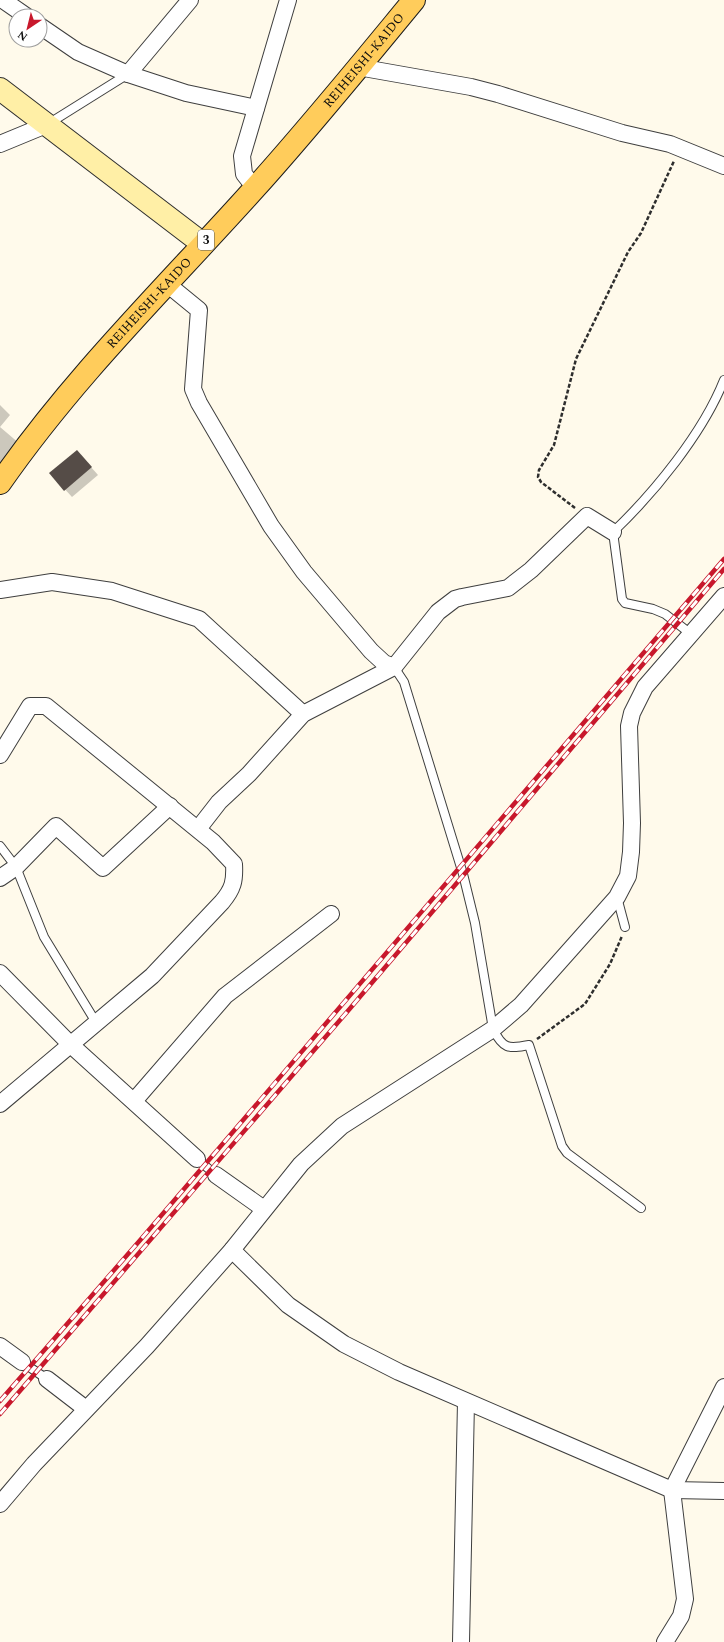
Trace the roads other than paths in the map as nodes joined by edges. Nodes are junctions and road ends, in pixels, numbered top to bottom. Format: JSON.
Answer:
{"nodes":[{"id":1,"x":3,"y":0,"type":"edge"},
{"id":2,"x":190,"y":0,"type":"edge"},
{"id":3,"x":288,"y":0,"type":"edge"},
{"id":4,"x":414,"y":0,"type":"edge"},
{"id":5,"x":14,"y":8,"type":"edge"},
{"id":6,"x":48,"y":31,"type":"edge"},
{"id":7,"x":358,"y":67,"type":"junction"},
{"id":8,"x":128,"y":74,"type":"junction"},
{"id":9,"x":0,"y":89,"type":"edge"},
{"id":10,"x":256,"y":108,"type":"junction"},
{"id":11,"x":46,"y":125,"type":"junction"},
{"id":12,"x":0,"y":144,"type":"edge"},
{"id":13,"x":724,"y":166,"type":"edge"},
{"id":14,"x":255,"y":188,"type":"junction"},
{"id":15,"x":203,"y":244,"type":"junction"},
{"id":16,"x":166,"y":283,"type":"junction"},
{"id":17,"x":724,"y":380,"type":"edge"},
{"id":18,"x":0,"y":483,"type":"edge"},
{"id":19,"x":613,"y":532,"type":"junction"},
{"id":20,"x":0,"y":590,"type":"edge"},
{"id":21,"x":724,"y":596,"type":"edge"},
{"id":22,"x":691,"y":634,"type":"junction"},
{"id":23,"x":394,"y":667,"type":"junction"},
{"id":24,"x":303,"y":714,"type":"junction"},
{"id":25,"x":0,"y":755,"type":"edge"},
{"id":26,"x":170,"y":806,"type":"junction"},
{"id":27,"x":198,"y":829,"type":"junction"},
{"id":28,"x":0,"y":846,"type":"edge"},
{"id":29,"x":16,"y":867,"type":"junction"},
{"id":30,"x":0,"y":878,"type":"edge"},
{"id":31,"x":617,"y":898,"type":"junction"},
{"id":32,"x":331,"y":914,"type":"dead end"},
{"id":33,"x":625,"y":927,"type":"road end"},
{"id":34,"x":1,"y":975,"type":"edge"},
{"id":35,"x":97,"y":1024,"type":"junction"},
{"id":36,"x":493,"y":1029,"type":"junction"},
{"id":37,"x":71,"y":1045,"type":"junction"},
{"id":38,"x":134,"y":1101,"type":"junction"},
{"id":39,"x":0,"y":1104,"type":"edge"},
{"id":40,"x":197,"y":1159,"type":"joint"},
{"id":41,"x":216,"y":1175,"type":"joint"},
{"id":42,"x":641,"y":1208,"type":"dead end"},
{"id":43,"x":264,"y":1209,"type":"junction"},
{"id":44,"x":232,"y":1250,"type":"junction"},
{"id":45,"x":0,"y":1346,"type":"edge"},
{"id":46,"x":22,"y":1362,"type":"joint"},
{"id":47,"x":47,"y":1380,"type":"joint"},
{"id":48,"x":724,"y":1387,"type":"edge"},
{"id":49,"x":466,"y":1402,"type":"junction"},
{"id":50,"x":86,"y":1409,"type":"junction"},
{"id":51,"x":672,"y":1490,"type":"junction"},
{"id":52,"x":724,"y":1491,"type":"edge"},
{"id":53,"x":0,"y":1504,"type":"edge"},
{"id":54,"x":461,"y":1642,"type":"edge"},
{"id":55,"x":665,"y":1642,"type":"edge"}],
"edges":[{"from":1,"to":5,"type":"street"},
{"from":2,"to":8,"type":"street"},
{"from":3,"to":10,"type":"street"},
{"from":4,"to":7,"type":"main road","name":"REIHEISHI-KAIDO","number":"3"},
{"from":6,"to":8,"type":"street"},
{"from":7,"to":13,"type":"street"},
{"from":7,"to":14,"type":"main road","name":"REIHEISHI-KAIDO","number":"3"},
{"from":8,"to":10,"type":"street"},
{"from":8,"to":11,"type":"lane"},
{"from":9,"to":11,"type":"street"},
{"from":10,"to":14,"type":"street"},
{"from":11,"to":12,"type":"street"},
{"from":11,"to":15,"type":"street"},
{"from":14,"to":15,"type":"main road","name":"REIHEISHI-KAIDO","number":"3"},
{"from":15,"to":16,"type":"main road","name":"REIHEISHI-KAIDO","number":"3"},
{"from":16,"to":18,"type":"main road","name":"REIHEISHI-KAIDO","number":"3"},
{"from":16,"to":23,"type":"street"},
{"from":17,"to":19,"type":"lane"},
{"from":19,"to":22,"type":"lane"},
{"from":19,"to":23,"type":"street"},
{"from":20,"to":24,"type":"street"},
{"from":21,"to":22,"type":"street"},
{"from":22,"to":31,"type":"street"},
{"from":23,"to":24,"type":"street"},
{"from":23,"to":36,"type":"lane"},
{"from":24,"to":27,"type":"street"},
{"from":25,"to":26,"type":"street"},
{"from":26,"to":27,"type":"street"},
{"from":26,"to":29,"type":"street"},
{"from":27,"to":35,"type":"street"},
{"from":28,"to":29,"type":"lane"},
{"from":29,"to":30,"type":"street"},
{"from":29,"to":35,"type":"lane"},
{"from":31,"to":33,"type":"lane"},
{"from":31,"to":36,"type":"street"},
{"from":32,"to":38,"type":"street"},
{"from":34,"to":37,"type":"street"},
{"from":35,"to":37,"type":"street"},
{"from":36,"to":42,"type":"lane"},
{"from":36,"to":43,"type":"street"},
{"from":37,"to":38,"type":"street"},
{"from":37,"to":39,"type":"street"},
{"from":38,"to":40,"type":"street"},
{"from":40,"to":41,"type":"lane"},
{"from":41,"to":43,"type":"street"},
{"from":43,"to":44,"type":"street"},
{"from":44,"to":49,"type":"street"},
{"from":44,"to":50,"type":"street"},
{"from":45,"to":46,"type":"street"},
{"from":46,"to":47,"type":"lane"},
{"from":47,"to":50,"type":"street"},
{"from":48,"to":51,"type":"street"},
{"from":49,"to":51,"type":"street"},
{"from":49,"to":54,"type":"street"},
{"from":50,"to":53,"type":"street"},
{"from":51,"to":52,"type":"street"},
{"from":51,"to":55,"type":"street"}]}
